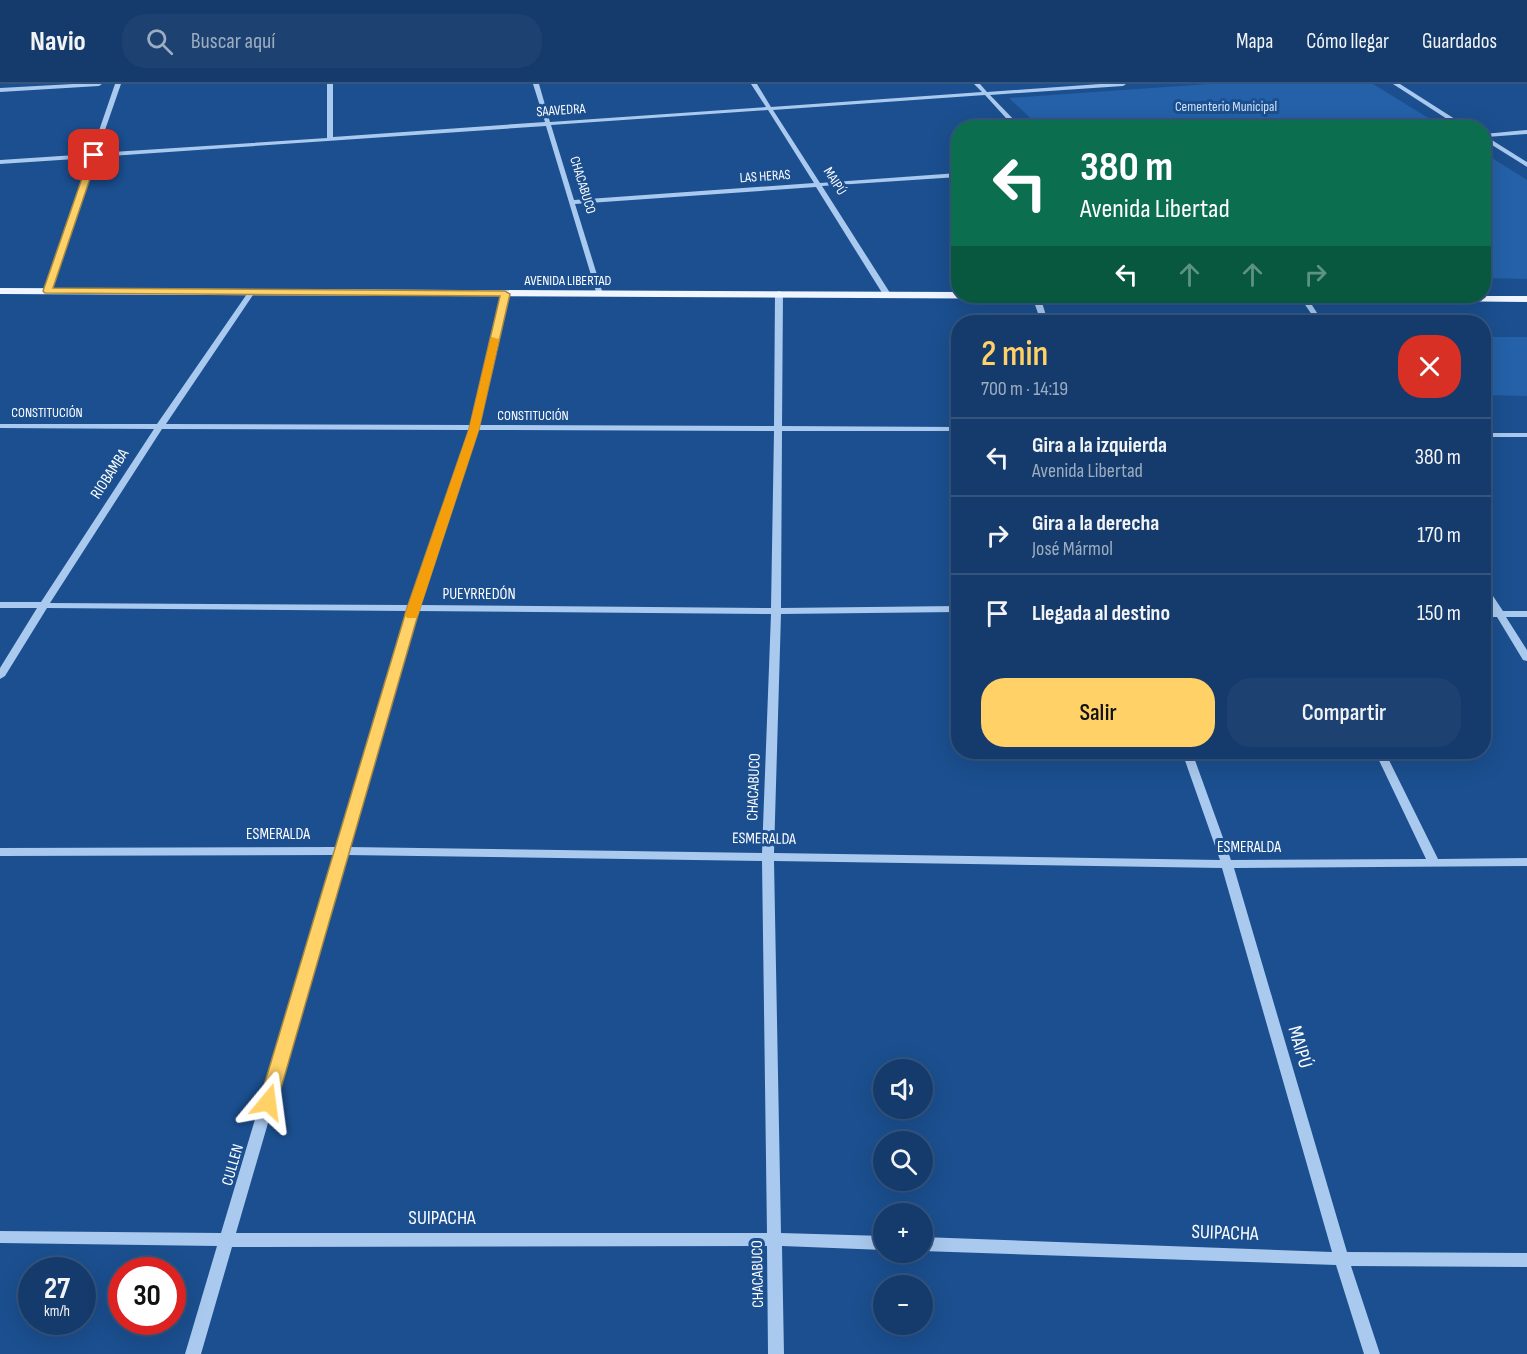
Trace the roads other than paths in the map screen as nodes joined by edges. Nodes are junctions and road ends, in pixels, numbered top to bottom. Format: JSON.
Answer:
{"nodes":[{"id":1,"x":99,"y":84,"type":"edge"},
{"id":2,"x":118,"y":84,"type":"edge"},
{"id":3,"x":330,"y":84,"type":"edge"},
{"id":4,"x":536,"y":84,"type":"edge"},
{"id":5,"x":754,"y":84,"type":"edge"},
{"id":6,"x":977,"y":84,"type":"edge"},
{"id":7,"x":1123,"y":84,"type":"edge"},
{"id":8,"x":1396,"y":84,"type":"edge"},
{"id":9,"x":0,"y":90,"type":"edge"},
{"id":10,"x":986,"y":93,"type":"junction"},
{"id":11,"x":769,"y":108,"type":"junction"},
{"id":12,"x":1011,"y":120,"type":"edge"},
{"id":13,"x":1453,"y":120,"type":"edge"},
{"id":14,"x":548,"y":123,"type":"junction"},
{"id":15,"x":1527,"y":132,"type":"edge"},
{"id":16,"x":1491,"y":136,"type":"edge"},
{"id":17,"x":330,"y":139,"type":"junction"},
{"id":18,"x":1491,"y":142,"type":"edge"},
{"id":19,"x":94,"y":155,"type":"junction"},
{"id":20,"x":0,"y":162,"type":"edge"},
{"id":21,"x":1527,"y":165,"type":"edge"},
{"id":22,"x":951,"y":175,"type":"edge"},
{"id":23,"x":818,"y":184,"type":"junction"},
{"id":24,"x":572,"y":202,"type":"junction"},
{"id":25,"x":0,"y":291,"type":"edge"},
{"id":26,"x":48,"y":291,"type":"junction"},
{"id":27,"x":251,"y":292,"type":"junction"},
{"id":28,"x":778,"y":293,"type":"junction"},
{"id":29,"x":505,"y":294,"type":"junction"},
{"id":30,"x":600,"y":294,"type":"junction"},
{"id":31,"x":888,"y":296,"type":"junction"},
{"id":32,"x":951,"y":296,"type":"edge"},
{"id":33,"x":1491,"y":299,"type":"edge"},
{"id":34,"x":1527,"y":299,"type":"edge"},
{"id":35,"x":0,"y":426,"type":"edge"},
{"id":36,"x":159,"y":426,"type":"junction"},
{"id":37,"x":474,"y":429,"type":"junction"},
{"id":38,"x":777,"y":429,"type":"junction"},
{"id":39,"x":951,"y":429,"type":"edge"},
{"id":40,"x":1491,"y":435,"type":"edge"},
{"id":41,"x":1527,"y":435,"type":"edge"},
{"id":42,"x":1491,"y":602,"type":"edge"},
{"id":43,"x":0,"y":605,"type":"edge"},
{"id":44,"x":43,"y":605,"type":"junction"},
{"id":45,"x":413,"y":608,"type":"junction"},
{"id":46,"x":951,"y":609,"type":"edge"},
{"id":47,"x":776,"y":611,"type":"junction"},
{"id":48,"x":1491,"y":614,"type":"edge"},
{"id":49,"x":1498,"y":614,"type":"junction"},
{"id":50,"x":1527,"y":615,"type":"edge"},
{"id":51,"x":1527,"y":658,"type":"edge"},
{"id":52,"x":0,"y":676,"type":"edge"},
{"id":53,"x":1190,"y":759,"type":"edge"},
{"id":54,"x":1383,"y":759,"type":"edge"},
{"id":55,"x":342,"y":851,"type":"junction"},
{"id":56,"x":0,"y":852,"type":"edge"},
{"id":57,"x":768,"y":856,"type":"junction"},
{"id":58,"x":1433,"y":861,"type":"junction"},
{"id":59,"x":1527,"y":862,"type":"edge"},
{"id":60,"x":1227,"y":864,"type":"junction"},
{"id":61,"x":0,"y":1237,"type":"edge"},
{"id":62,"x":773,"y":1239,"type":"junction"},
{"id":63,"x":228,"y":1240,"type":"junction"},
{"id":64,"x":873,"y":1243,"type":"edge"},
{"id":65,"x":933,"y":1244,"type":"edge"},
{"id":66,"x":1341,"y":1258,"type":"junction"},
{"id":67,"x":1527,"y":1260,"type":"edge"},
{"id":68,"x":193,"y":1354,"type":"edge"},
{"id":69,"x":776,"y":1354,"type":"edge"},
{"id":70,"x":1372,"y":1354,"type":"edge"}],
"edges":[{"from":1,"to":9,"type":"street"},
{"from":2,"to":19,"type":"street"},
{"from":3,"to":17,"type":"street"},
{"from":4,"to":14,"type":"street","name":"CHACABUCO"},
{"from":5,"to":11,"type":"street","name":"MAIPÚ"},
{"from":6,"to":10,"type":"street"},
{"from":7,"to":10,"type":"street","name":"SAAVEDRA"},
{"from":8,"to":13,"type":"street"},
{"from":10,"to":11,"type":"street","name":"SAAVEDRA"},
{"from":10,"to":12,"type":"street"},
{"from":11,"to":14,"type":"street","name":"SAAVEDRA"},
{"from":11,"to":23,"type":"street","name":"MAIPÚ"},
{"from":14,"to":17,"type":"street","name":"SAAVEDRA"},
{"from":14,"to":24,"type":"street","name":"CHACABUCO"},
{"from":15,"to":16,"type":"street"},
{"from":17,"to":19,"type":"street","name":"SAAVEDRA"},
{"from":18,"to":21,"type":"street"},
{"from":19,"to":20,"type":"street","name":"SAAVEDRA"},
{"from":19,"to":26,"type":"street"},
{"from":22,"to":23,"type":"street","name":"LAS HERAS"},
{"from":23,"to":24,"type":"street","name":"LAS HERAS"},
{"from":23,"to":31,"type":"street","name":"MAIPÚ"},
{"from":24,"to":30,"type":"street","name":"CHACABUCO"},
{"from":25,"to":26,"type":"main road","name":"AVENIDA LIBERTAD"},
{"from":26,"to":27,"type":"main road","name":"AVENIDA LIBERTAD"},
{"from":27,"to":29,"type":"main road","name":"AVENIDA LIBERTAD"},
{"from":27,"to":36,"type":"street","name":"RIOBAMBA"},
{"from":28,"to":30,"type":"main road","name":"AVENIDA LIBERTAD"},
{"from":28,"to":31,"type":"main road","name":"AVENIDA LIBERTAD"},
{"from":28,"to":38,"type":"street","name":"CHACABUCO"},
{"from":29,"to":30,"type":"main road","name":"AVENIDA LIBERTAD"},
{"from":29,"to":37,"type":"street","name":"CULLEN"},
{"from":31,"to":32,"type":"main road","name":"AVENIDA LIBERTAD"},
{"from":33,"to":34,"type":"main road"},
{"from":35,"to":36,"type":"street","name":"CONSTITUCIÓN"},
{"from":36,"to":37,"type":"street","name":"CONSTITUCIÓN"},
{"from":36,"to":44,"type":"street","name":"RIOBAMBA"},
{"from":37,"to":38,"type":"street","name":"CONSTITUCIÓN"},
{"from":37,"to":45,"type":"street","name":"CULLEN"},
{"from":38,"to":39,"type":"street","name":"CONSTITUCIÓN"},
{"from":38,"to":47,"type":"street","name":"CHACABUCO"},
{"from":40,"to":41,"type":"street"},
{"from":42,"to":49,"type":"street"},
{"from":43,"to":44,"type":"street","name":"PUEYRREDÓN"},
{"from":44,"to":45,"type":"street","name":"PUEYRREDÓN"},
{"from":44,"to":52,"type":"street","name":"RIOBAMBA"},
{"from":45,"to":47,"type":"street","name":"PUEYRREDÓN"},
{"from":45,"to":55,"type":"street","name":"CULLEN"},
{"from":46,"to":47,"type":"street","name":"PUEYRREDÓN"},
{"from":47,"to":57,"type":"street","name":"CHACABUCO"},
{"from":48,"to":49,"type":"street"},
{"from":49,"to":50,"type":"street"},
{"from":49,"to":51,"type":"street"},
{"from":53,"to":60,"type":"street","name":"MAIPÚ"},
{"from":54,"to":58,"type":"street"},
{"from":55,"to":56,"type":"street","name":"ESMERALDA"},
{"from":55,"to":57,"type":"street","name":"ESMERALDA"},
{"from":55,"to":63,"type":"street","name":"CULLEN"},
{"from":57,"to":60,"type":"street","name":"ESMERALDA"},
{"from":57,"to":62,"type":"street","name":"CHACABUCO"},
{"from":58,"to":59,"type":"street","name":"ESMERALDA"},
{"from":58,"to":60,"type":"street","name":"ESMERALDA"},
{"from":60,"to":66,"type":"street","name":"MAIPÚ"},
{"from":61,"to":63,"type":"street","name":"SUIPACHA"},
{"from":62,"to":63,"type":"street","name":"SUIPACHA"},
{"from":62,"to":64,"type":"street","name":"SUIPACHA"},
{"from":62,"to":69,"type":"street","name":"CHACABUCO"},
{"from":63,"to":68,"type":"street","name":"CULLEN"},
{"from":65,"to":66,"type":"street","name":"SUIPACHA"},
{"from":66,"to":67,"type":"street","name":"SUIPACHA"},
{"from":66,"to":70,"type":"street","name":"MAIPÚ"}]}
